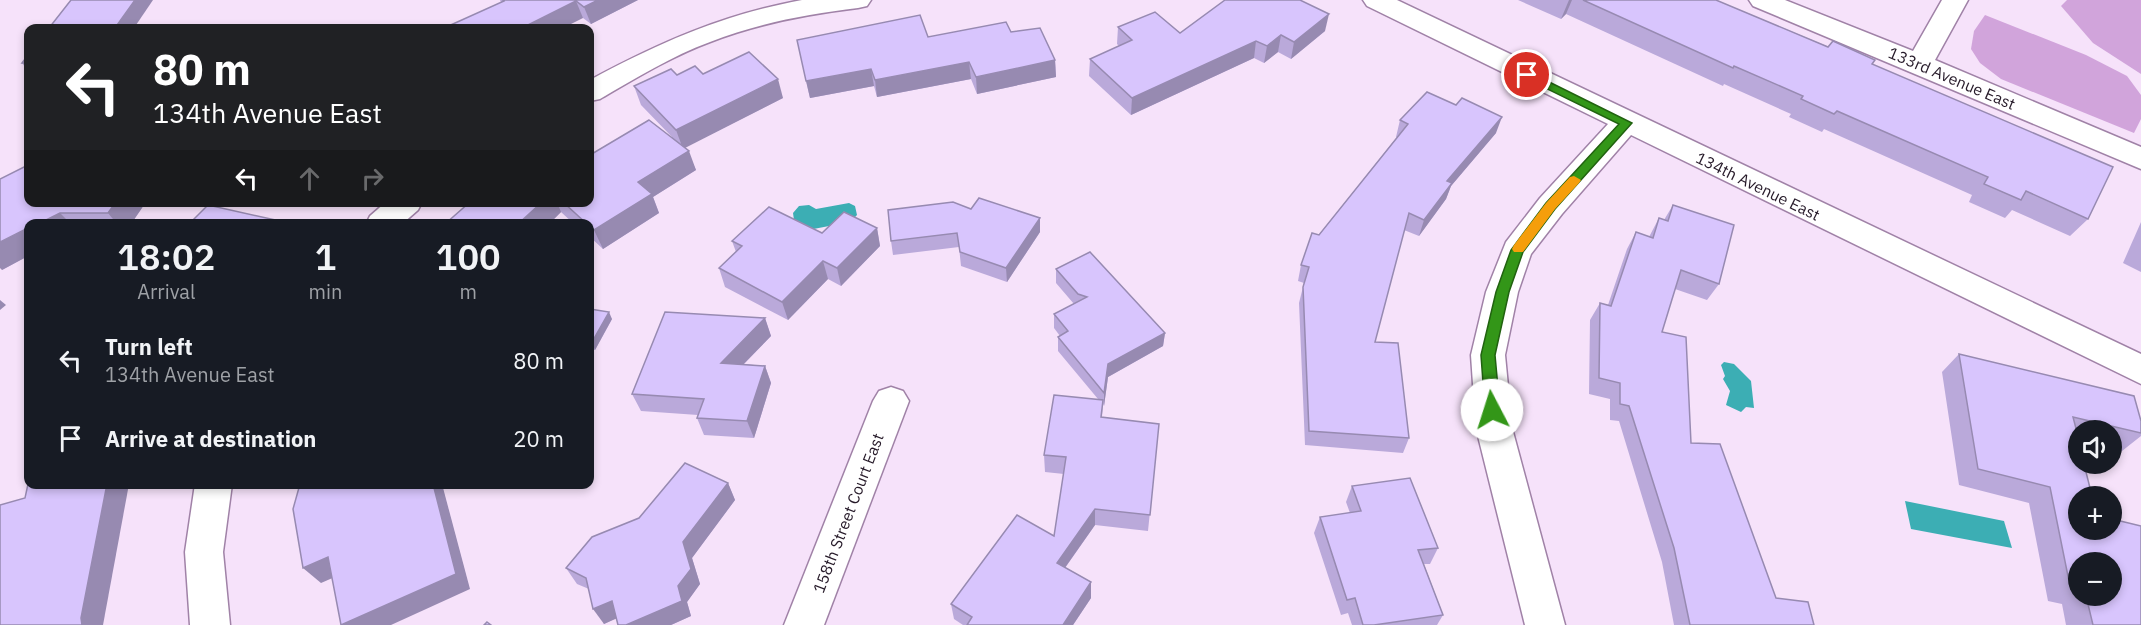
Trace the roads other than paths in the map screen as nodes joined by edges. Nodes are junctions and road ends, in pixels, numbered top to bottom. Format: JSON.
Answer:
{"nodes":[{"id":1,"x":858,"y":0,"type":"edge"},
{"id":2,"x":1376,"y":0,"type":"edge"},
{"id":3,"x":1762,"y":0,"type":"edge"},
{"id":4,"x":1955,"y":0,"type":"edge"},
{"id":5,"x":1919,"y":64,"type":"junction"},
{"id":6,"x":594,"y":90,"type":"edge"},
{"id":7,"x":1626,"y":123,"type":"junction"},
{"id":8,"x":2141,"y":159,"type":"edge"},
{"id":9,"x":400,"y":207,"type":"edge"},
{"id":10,"x":387,"y":219,"type":"edge"},
{"id":11,"x":2141,"y":370,"type":"edge"},
{"id":12,"x":891,"y":400,"type":"dead end"},
{"id":13,"x":213,"y":489,"type":"edge"},
{"id":14,"x":210,"y":625,"type":"edge"},
{"id":15,"x":804,"y":625,"type":"edge"},
{"id":16,"x":1545,"y":625,"type":"edge"}],
"edges":[{"from":1,"to":6,"type":"street"},
{"from":2,"to":7,"type":"street","name":"134th Avenue East"},
{"from":3,"to":5,"type":"street","name":"133rd Avenue East"},
{"from":4,"to":5,"type":"street"},
{"from":5,"to":8,"type":"street","name":"133rd Avenue East"},
{"from":7,"to":11,"type":"street","name":"134th Avenue East"},
{"from":7,"to":16,"type":"street"},
{"from":9,"to":10,"type":"street"},
{"from":12,"to":15,"type":"street","name":"158th Street Court East"},
{"from":13,"to":14,"type":"street"}]}
